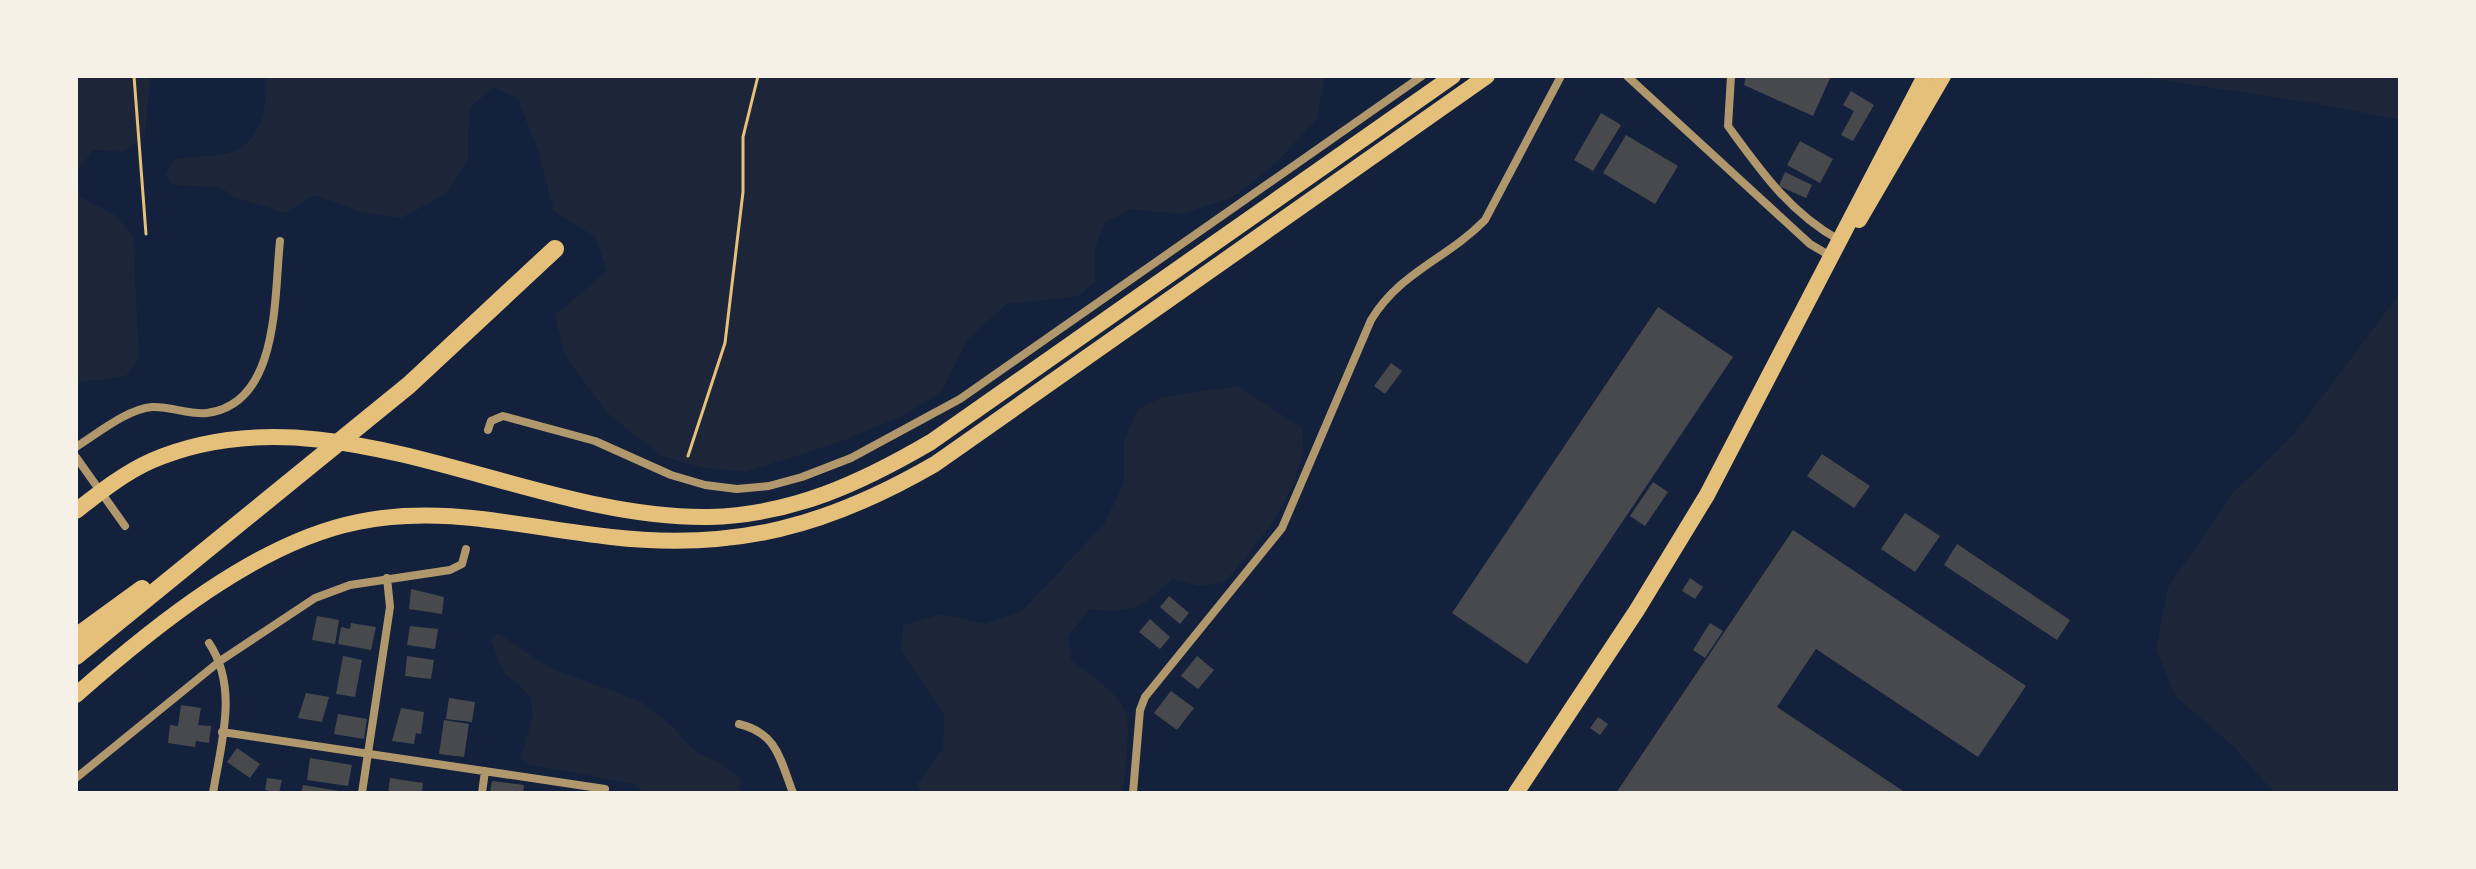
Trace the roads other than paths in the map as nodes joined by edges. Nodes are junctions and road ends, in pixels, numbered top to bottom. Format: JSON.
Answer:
{"nodes":[{"id":1,"x":1422,"y":76,"type":"edge"},
{"id":2,"x":1453,"y":76,"type":"edge"},
{"id":3,"x":1487,"y":76,"type":"edge"},
{"id":4,"x":1561,"y":76,"type":"edge"},
{"id":5,"x":1627,"y":76,"type":"edge"},
{"id":6,"x":1731,"y":76,"type":"edge"},
{"id":7,"x":1925,"y":76,"type":"edge"},
{"id":8,"x":1943,"y":76,"type":"edge"},
{"id":9,"x":280,"y":241,"type":"dead end"},
{"id":10,"x":1840,"y":241,"type":"junction"},
{"id":11,"x":555,"y":249,"type":"dead end"},
{"id":12,"x":1832,"y":257,"type":"junction"},
{"id":13,"x":1807,"y":304,"type":"junction"},
{"id":14,"x":488,"y":430,"type":"dead end"},
{"id":15,"x":76,"y":447,"type":"edge"},
{"id":16,"x":76,"y":457,"type":"edge"},
{"id":17,"x":263,"y":506,"type":"junction"},
{"id":18,"x":76,"y":511,"type":"edge"},
{"id":19,"x":125,"y":526,"type":"dead end"},
{"id":20,"x":466,"y":549,"type":"dead end"},
{"id":21,"x":387,"y":578,"type":"junction"},
{"id":22,"x":76,"y":637,"type":"edge"},
{"id":23,"x":209,"y":643,"type":"dead end"},
{"id":24,"x":76,"y":656,"type":"edge"},
{"id":25,"x":220,"y":661,"type":"junction"},
{"id":26,"x":76,"y":695,"type":"edge"},
{"id":27,"x":739,"y":724,"type":"dead end"},
{"id":28,"x":222,"y":732,"type":"junction"},
{"id":29,"x":368,"y":754,"type":"junction"},
{"id":30,"x":485,"y":771,"type":"junction"},
{"id":31,"x":76,"y":778,"type":"edge"},
{"id":32,"x":213,"y":793,"type":"edge"},
{"id":33,"x":362,"y":793,"type":"edge"},
{"id":34,"x":482,"y":793,"type":"edge"},
{"id":35,"x":604,"y":793,"type":"edge"},
{"id":36,"x":793,"y":793,"type":"edge"},
{"id":37,"x":1133,"y":793,"type":"edge"},
{"id":38,"x":1516,"y":793,"type":"edge"}],
"edges":[{"from":1,"to":14,"type":"street"},
{"from":2,"to":18,"type":"main road"},
{"from":3,"to":26,"type":"main road"},
{"from":4,"to":37,"type":"street"},
{"from":5,"to":12,"type":"street"},
{"from":6,"to":10,"type":"street"},
{"from":7,"to":10,"type":"main road"},
{"from":8,"to":13,"type":"main road"},
{"from":9,"to":15,"type":"street"},
{"from":10,"to":12,"type":"main road"},
{"from":11,"to":17,"type":"highway"},
{"from":12,"to":13,"type":"main road"},
{"from":13,"to":38,"type":"main road"},
{"from":16,"to":19,"type":"street"},
{"from":17,"to":22,"type":"highway"},
{"from":17,"to":24,"type":"highway"},
{"from":20,"to":21,"type":"street"},
{"from":21,"to":25,"type":"street"},
{"from":21,"to":29,"type":"street"},
{"from":23,"to":25,"type":"street"},
{"from":25,"to":28,"type":"street"},
{"from":25,"to":31,"type":"street"},
{"from":27,"to":36,"type":"street"},
{"from":28,"to":29,"type":"street"},
{"from":28,"to":32,"type":"street"},
{"from":29,"to":30,"type":"street"},
{"from":29,"to":33,"type":"street"},
{"from":30,"to":34,"type":"street"},
{"from":30,"to":35,"type":"street"}]}
